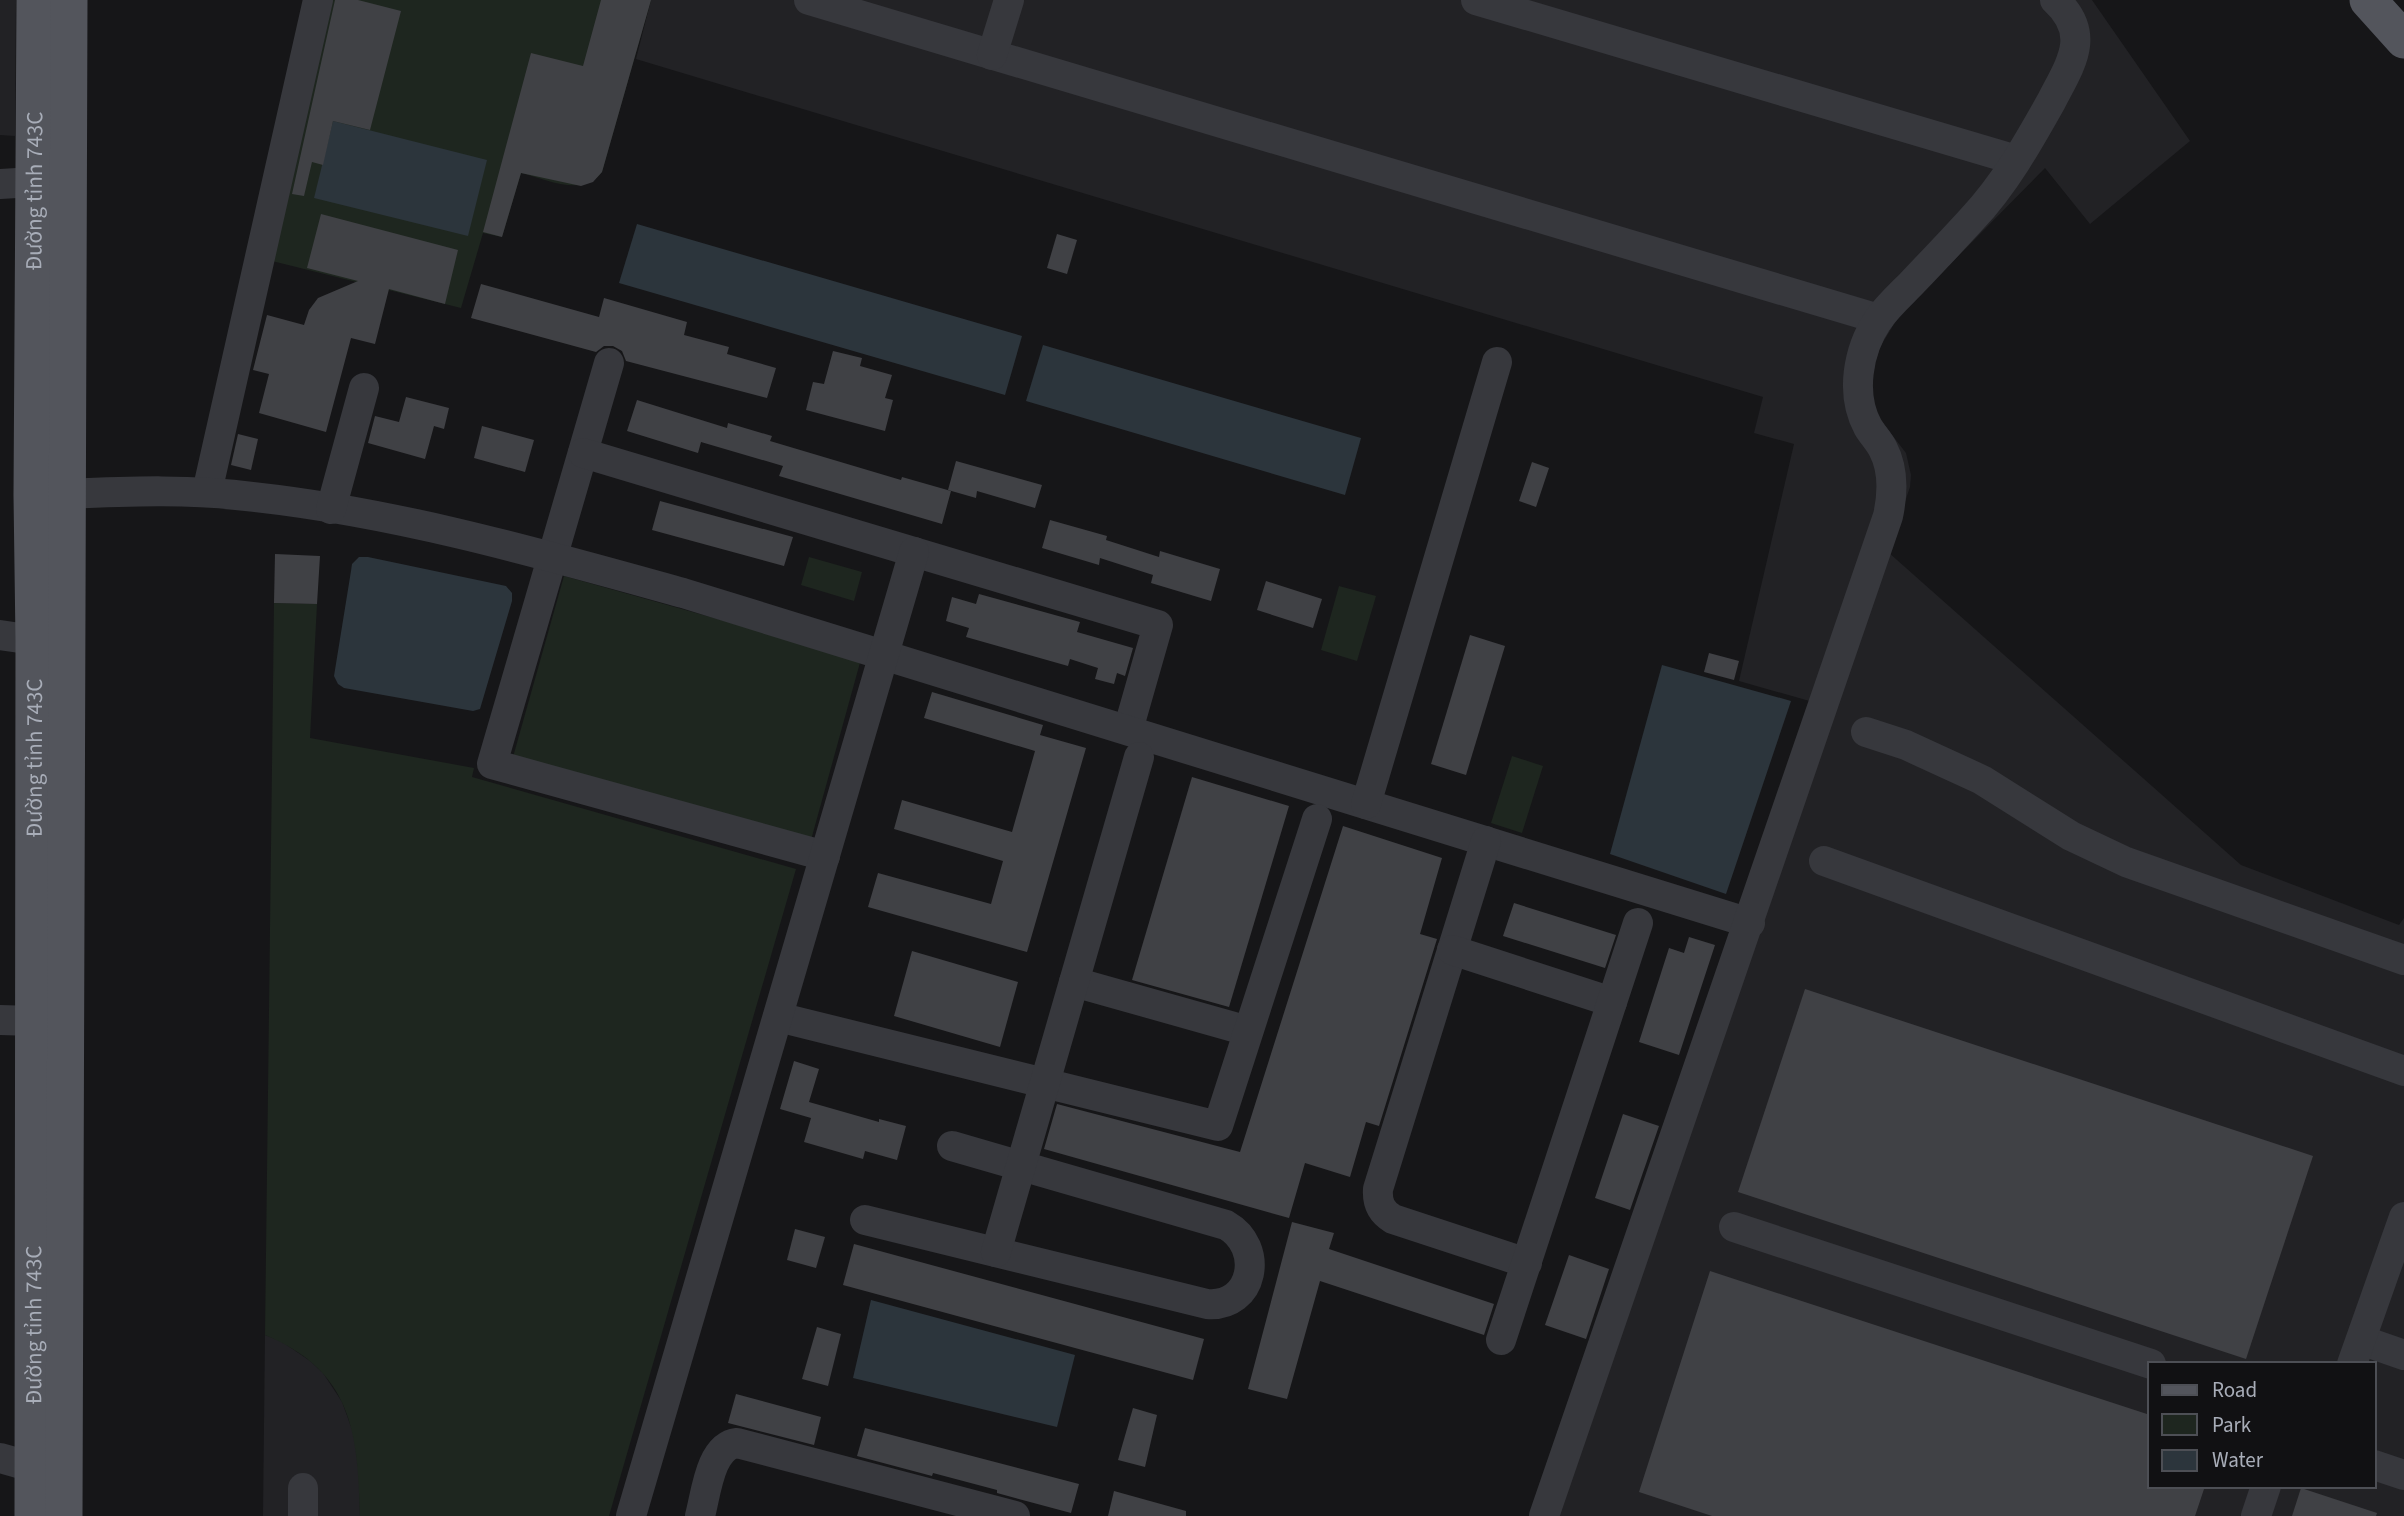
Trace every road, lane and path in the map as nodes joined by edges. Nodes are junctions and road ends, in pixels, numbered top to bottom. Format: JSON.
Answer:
{"nodes":[{"id":1,"x":35,"y":0,"type":"edge"},
{"id":2,"x":69,"y":0,"type":"edge"},
{"id":3,"x":318,"y":0,"type":"edge"},
{"id":4,"x":809,"y":0,"type":"edge"},
{"id":5,"x":1009,"y":0,"type":"edge"},
{"id":6,"x":1476,"y":0,"type":"edge"},
{"id":7,"x":2056,"y":0,"type":"edge"},
{"id":8,"x":2368,"y":0,"type":"edge"},
{"id":9,"x":2404,"y":40,"type":"edge"},
{"id":10,"x":992,"y":55,"type":"junction"},
{"id":11,"x":2017,"y":160,"type":"junction"},
{"id":12,"x":17,"y":183,"type":"edge"},
{"id":13,"x":1878,"y":319,"type":"junction"},
{"id":14,"x":1497,"y":362,"type":"dead end"},
{"id":15,"x":609,"y":363,"type":"dead end"},
{"id":16,"x":364,"y":388,"type":"dead end"},
{"id":17,"x":583,"y":453,"type":"junction"},
{"id":18,"x":207,"y":492,"type":"junction"},
{"id":19,"x":69,"y":494,"type":"junction"},
{"id":20,"x":32,"y":495,"type":"junction"},
{"id":21,"x":331,"y":509,"type":"junction"},
{"id":22,"x":914,"y":552,"type":"junction"},
{"id":23,"x":552,"y":557,"type":"junction"},
{"id":24,"x":34,"y":638,"type":"edge"},
{"id":25,"x":884,"y":655,"type":"junction"},
{"id":26,"x":1866,"y":732,"type":"dead end"},
{"id":27,"x":1133,"y":744,"type":"junction"},
{"id":28,"x":1367,"y":804,"type":"junction"},
{"id":29,"x":1317,"y":819,"type":"dead end"},
{"id":30,"x":1486,"y":841,"type":"junction"},
{"id":31,"x":825,"y":856,"type":"junction"},
{"id":32,"x":1824,"y":861,"type":"dead end"},
{"id":33,"x":1638,"y":923,"type":"dead end"},
{"id":34,"x":1750,"y":923,"type":"junction"},
{"id":35,"x":1452,"y":950,"type":"junction"},
{"id":36,"x":2401,"y":955,"type":"edge"},
{"id":37,"x":1074,"y":982,"type":"junction"},
{"id":38,"x":1612,"y":1002,"type":"junction"},
{"id":39,"x":778,"y":1017,"type":"junction"},
{"id":40,"x":17,"y":1020,"type":"edge"},
{"id":41,"x":1248,"y":1031,"type":"junction"},
{"id":42,"x":2404,"y":1071,"type":"edge"},
{"id":43,"x":1045,"y":1083,"type":"junction"},
{"id":44,"x":952,"y":1146,"type":"dead end"},
{"id":45,"x":1021,"y":1166,"type":"junction"},
{"id":46,"x":2404,"y":1217,"type":"edge"},
{"id":47,"x":865,"y":1220,"type":"dead end"},
{"id":48,"x":1734,"y":1227,"type":"dead end"},
{"id":49,"x":996,"y":1252,"type":"junction"},
{"id":50,"x":1527,"y":1263,"type":"junction"},
{"id":51,"x":1501,"y":1340,"type":"dead end"},
{"id":52,"x":2357,"y":1352,"type":"edge"},
{"id":53,"x":2404,"y":1355,"type":"edge"},
{"id":54,"x":2148,"y":1363,"type":"edge"},
{"id":55,"x":16,"y":1463,"type":"edge"},
{"id":56,"x":2376,"y":1466,"type":"edge"},
{"id":57,"x":2404,"y":1475,"type":"edge"},
{"id":58,"x":2265,"y":1488,"type":"edge"},
{"id":59,"x":1002,"y":1514,"type":"edge"},
{"id":60,"x":33,"y":1516,"type":"edge"},
{"id":61,"x":64,"y":1516,"type":"edge"},
{"id":62,"x":631,"y":1516,"type":"edge"},
{"id":63,"x":700,"y":1516,"type":"edge"},
{"id":64,"x":1544,"y":1516,"type":"edge"},
{"id":65,"x":2256,"y":1516,"type":"edge"}],
"edges":[{"from":1,"to":12,"type":"main road","name":"Đường tỉnh 743C"},
{"from":2,"to":19,"type":"main road","name":"Đường tỉnh 743C"},
{"from":3,"to":18,"type":"lane"},
{"from":4,"to":10,"type":"lane"},
{"from":5,"to":10,"type":"lane"},
{"from":6,"to":11,"type":"lane"},
{"from":7,"to":11,"type":"lane"},
{"from":8,"to":9,"type":"main road"},
{"from":10,"to":13,"type":"lane"},
{"from":11,"to":13,"type":"lane"},
{"from":12,"to":20,"type":"main road","name":"Đường tỉnh 743C"},
{"from":13,"to":34,"type":"lane"},
{"from":14,"to":28,"type":"lane"},
{"from":15,"to":17,"type":"lane"},
{"from":16,"to":21,"type":"lane"},
{"from":17,"to":22,"type":"lane"},
{"from":17,"to":23,"type":"lane"},
{"from":18,"to":19,"type":"lane"},
{"from":18,"to":21,"type":"lane"},
{"from":19,"to":20,"type":"main road"},
{"from":19,"to":24,"type":"main road","name":"Đường tỉnh 743C"},
{"from":20,"to":24,"type":"main road","name":"Đường tỉnh 743C"},
{"from":21,"to":23,"type":"lane"},
{"from":22,"to":25,"type":"lane"},
{"from":22,"to":27,"type":"lane"},
{"from":23,"to":25,"type":"lane"},
{"from":23,"to":31,"type":"lane"},
{"from":24,"to":40,"type":"main road","name":"Đường tỉnh 743C"},
{"from":24,"to":61,"type":"main road","name":"Đường tỉnh 743C"},
{"from":25,"to":27,"type":"lane"},
{"from":25,"to":31,"type":"lane"},
{"from":26,"to":36,"type":"lane"},
{"from":27,"to":28,"type":"lane"},
{"from":27,"to":37,"type":"lane"},
{"from":28,"to":30,"type":"lane"},
{"from":29,"to":41,"type":"lane"},
{"from":30,"to":34,"type":"lane"},
{"from":30,"to":35,"type":"lane"},
{"from":31,"to":39,"type":"lane"},
{"from":32,"to":42,"type":"lane"},
{"from":33,"to":38,"type":"lane"},
{"from":34,"to":64,"type":"lane"},
{"from":35,"to":38,"type":"lane"},
{"from":35,"to":50,"type":"lane"},
{"from":37,"to":41,"type":"lane"},
{"from":37,"to":43,"type":"lane"},
{"from":38,"to":50,"type":"lane"},
{"from":39,"to":43,"type":"lane"},
{"from":39,"to":62,"type":"lane"},
{"from":40,"to":55,"type":"main road","name":"Đường tỉnh 743C"},
{"from":41,"to":43,"type":"lane"},
{"from":43,"to":45,"type":"lane"},
{"from":44,"to":45,"type":"lane"},
{"from":45,"to":49,"type":"lane"},
{"from":45,"to":49,"type":"lane"},
{"from":46,"to":52,"type":"lane"},
{"from":47,"to":49,"type":"lane"},
{"from":48,"to":54,"type":"lane"},
{"from":50,"to":51,"type":"lane"},
{"from":52,"to":53,"type":"lane"},
{"from":55,"to":60,"type":"main road","name":"Đường tỉnh 743C"},
{"from":56,"to":57,"type":"lane"},
{"from":58,"to":65,"type":"lane"},
{"from":59,"to":63,"type":"lane"}]}
